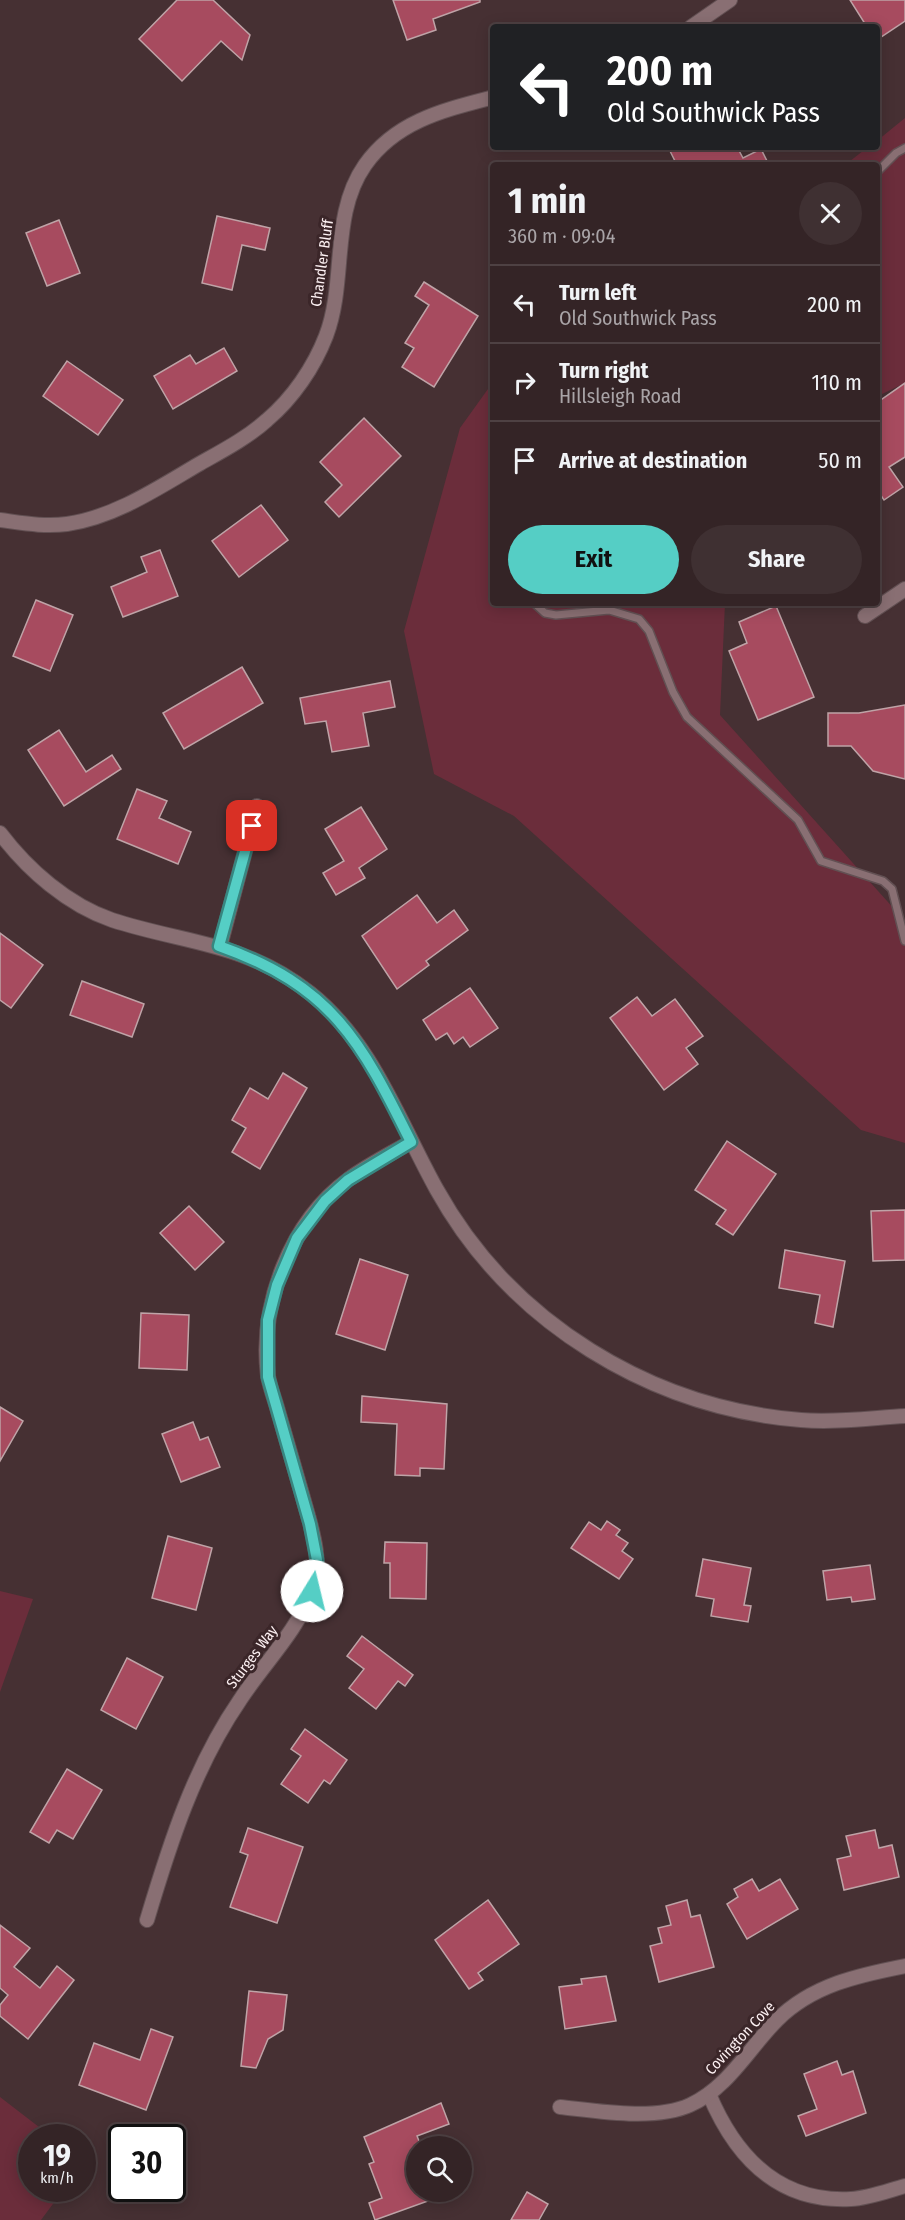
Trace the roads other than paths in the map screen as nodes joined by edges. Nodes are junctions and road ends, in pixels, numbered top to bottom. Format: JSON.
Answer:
{"nodes":[{"id":1,"x":730,"y":0,"type":"edge"},
{"id":2,"x":695,"y":24,"type":"edge"},
{"id":3,"x":490,"y":98,"type":"edge"},
{"id":4,"x":905,"y":148,"type":"edge"},
{"id":5,"x":880,"y":169,"type":"edge"},
{"id":6,"x":0,"y":520,"type":"edge"},
{"id":7,"x":905,"y":589,"type":"edge"},
{"id":8,"x":537,"y":606,"type":"edge"},
{"id":9,"x":880,"y":606,"type":"edge"},
{"id":10,"x":880,"y":606,"type":"edge"},
{"id":11,"x":865,"y":616,"type":"dead end"},
{"id":12,"x":257,"y":806,"type":"dead end"},
{"id":13,"x":0,"y":833,"type":"edge"},
{"id":14,"x":905,"y":941,"type":"edge"},
{"id":15,"x":219,"y":946,"type":"junction"},
{"id":16,"x":411,"y":1142,"type":"junction"},
{"id":17,"x":905,"y":1416,"type":"edge"},
{"id":18,"x":147,"y":1920,"type":"dead end"},
{"id":19,"x":905,"y":1966,"type":"edge"},
{"id":20,"x":709,"y":2094,"type":"junction"},
{"id":21,"x":560,"y":2107,"type":"dead end"},
{"id":22,"x":905,"y":2186,"type":"edge"}],
"edges":[{"from":1,"to":2,"type":"street"},
{"from":3,"to":6,"type":"street","name":"Chandler Bluff"},
{"from":4,"to":5,"type":"lane"},
{"from":7,"to":9,"type":"street"},
{"from":8,"to":14,"type":"lane"},
{"from":10,"to":11,"type":"street"},
{"from":12,"to":15,"type":"street"},
{"from":13,"to":15,"type":"street"},
{"from":15,"to":16,"type":"street"},
{"from":16,"to":17,"type":"street"},
{"from":16,"to":18,"type":"street","name":"Sturges Way"},
{"from":19,"to":20,"type":"street","name":"Covington Cove"},
{"from":20,"to":21,"type":"street","name":"Covington Cove"},
{"from":20,"to":22,"type":"street"}]}
